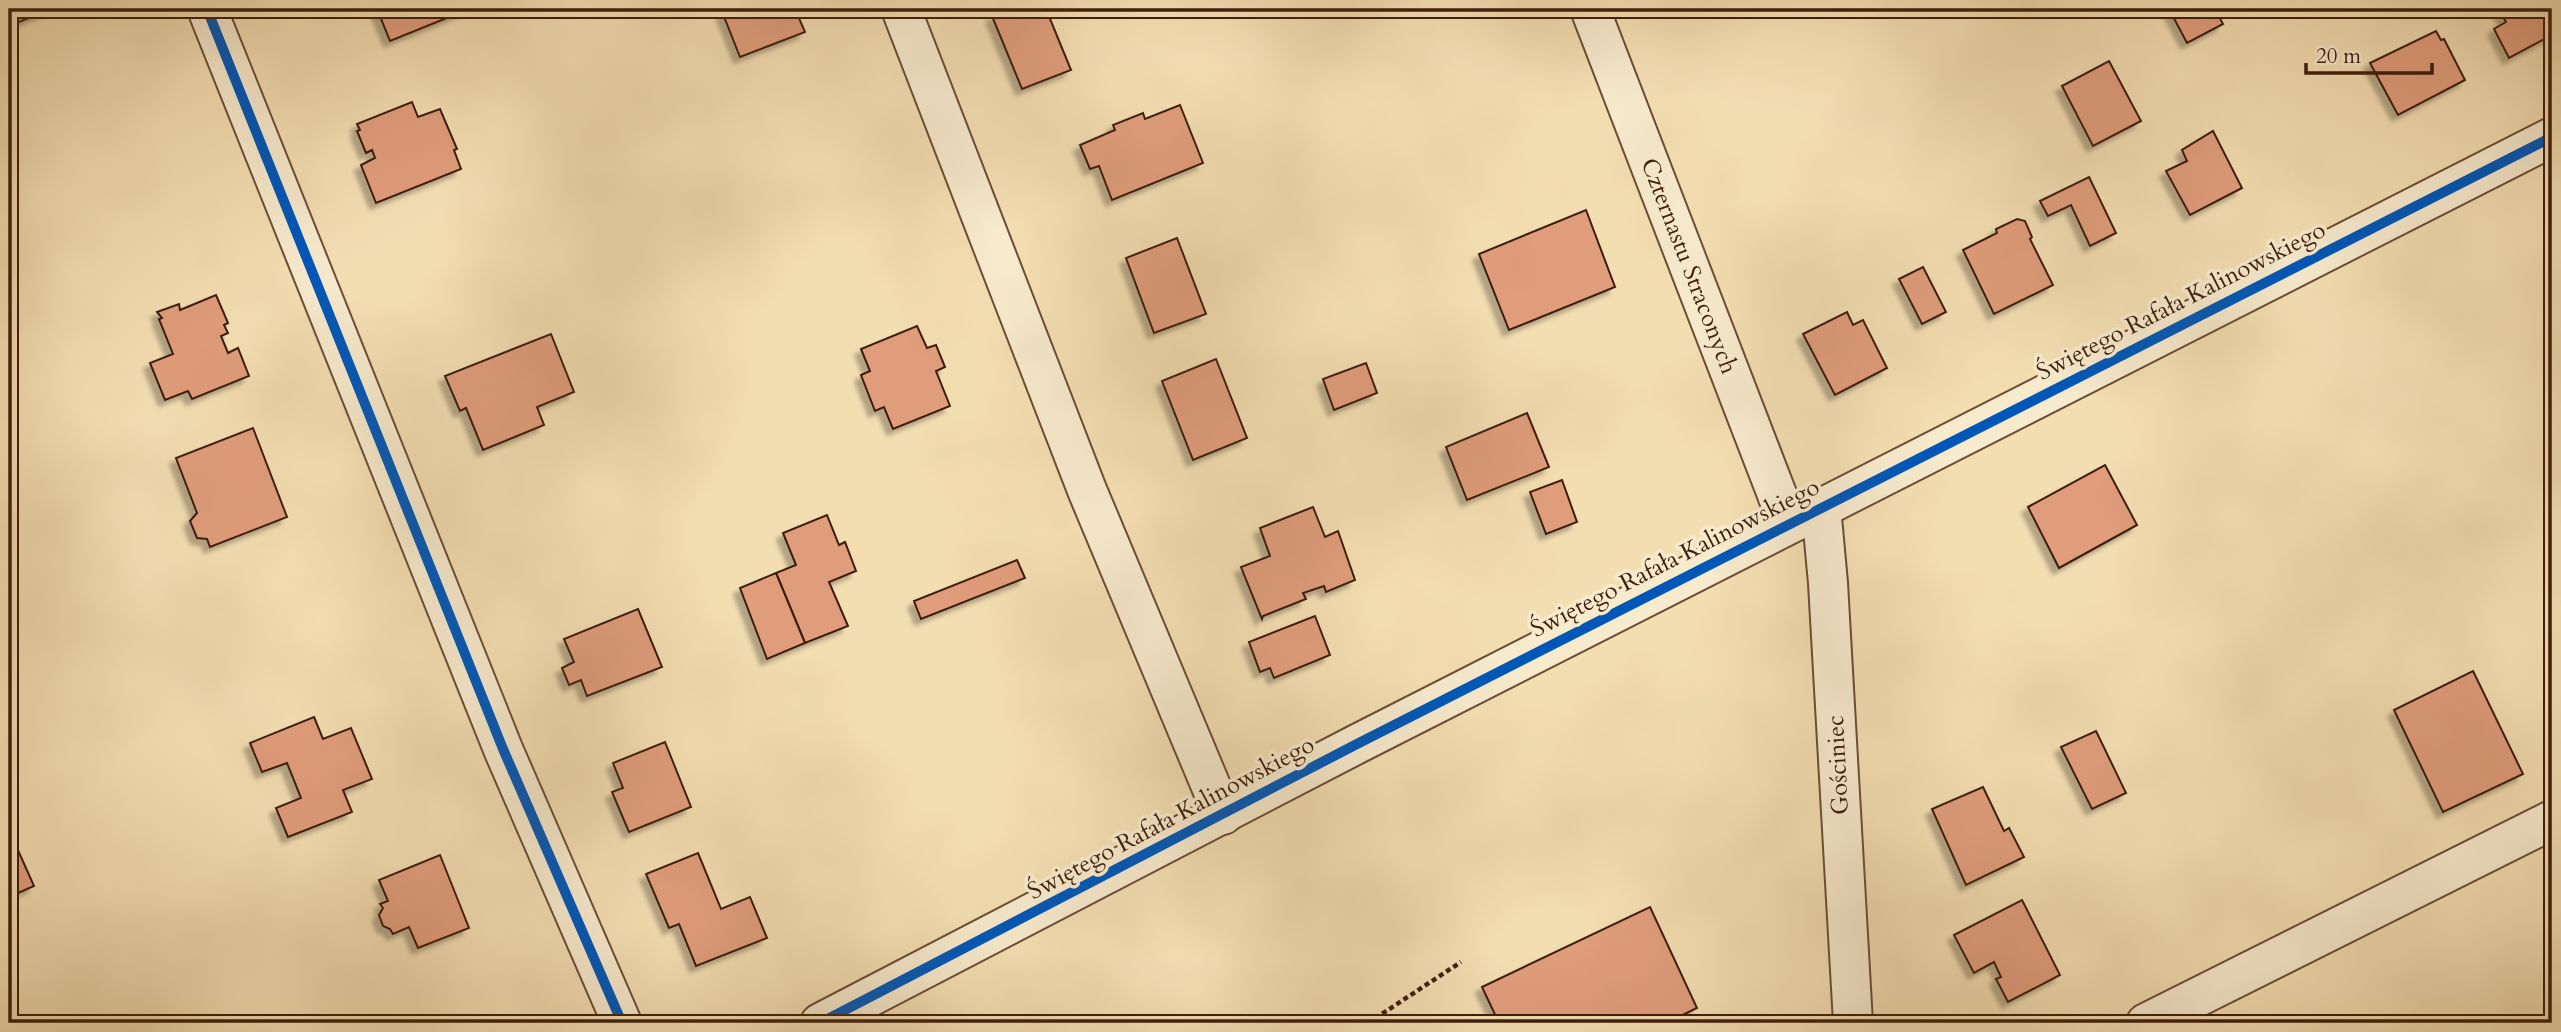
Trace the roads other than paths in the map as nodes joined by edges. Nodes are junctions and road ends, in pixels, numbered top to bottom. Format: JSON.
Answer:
{"nodes":[{"id":1,"x":207,"y":9,"type":"edge"},
{"id":2,"x":901,"y":9,"type":"edge"},
{"id":3,"x":1590,"y":9,"type":"edge"},
{"id":4,"x":2552,"y":137,"type":"edge"},
{"id":5,"x":1805,"y":515,"type":"junction"},
{"id":6,"x":1223,"y":815,"type":"junction"},
{"id":7,"x":2552,"y":820,"type":"edge"},
{"id":8,"x":622,"y":1023,"type":"edge"},
{"id":9,"x":820,"y":1023,"type":"edge"},
{"id":10,"x":1853,"y":1023,"type":"edge"},
{"id":11,"x":2146,"y":1023,"type":"edge"}],
"edges":[{"from":1,"to":8,"type":"street"},
{"from":2,"to":6,"type":"street"},
{"from":3,"to":5,"type":"street","name":"Czternastu Straconych"},
{"from":4,"to":5,"type":"street","name":"Świętego Rafała Kalinowskiego"},
{"from":5,"to":6,"type":"street","name":"Świętego Rafała Kalinowskiego"},
{"from":5,"to":10,"type":"street","name":"Gościniec"},
{"from":6,"to":9,"type":"street","name":"Świętego Rafała Kalinowskiego"},
{"from":7,"to":11,"type":"street"}]}
